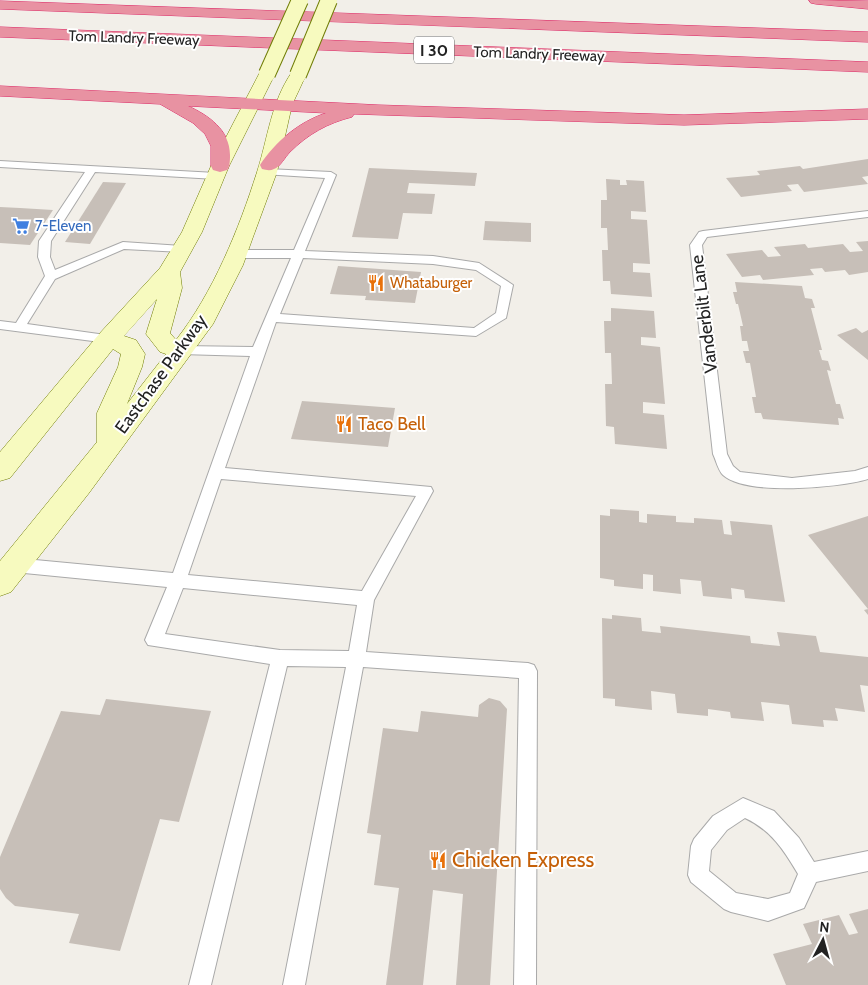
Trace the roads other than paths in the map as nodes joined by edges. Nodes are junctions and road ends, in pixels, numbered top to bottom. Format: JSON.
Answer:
{"nodes":[{"id":1,"x":300,"y":0,"type":"edge"},
{"id":2,"x":329,"y":0,"type":"edge"},
{"id":3,"x":816,"y":0,"type":"edge"},
{"id":4,"x":0,"y":5,"type":"edge"},
{"id":5,"x":868,"y":5,"type":"edge"},
{"id":6,"x":0,"y":32,"type":"edge"},
{"id":7,"x":868,"y":37,"type":"edge"},
{"id":8,"x":868,"y":67,"type":"edge"},
{"id":9,"x":0,"y":91,"type":"edge"},
{"id":10,"x":162,"y":100,"type":"junction"},
{"id":11,"x":252,"y":104,"type":"junction"},
{"id":12,"x":283,"y":105,"type":"junction"},
{"id":13,"x":368,"y":109,"type":"junction"},
{"id":14,"x":868,"y":114,"type":"edge"},
{"id":15,"x":0,"y":164,"type":"edge"},
{"id":16,"x":268,"y":168,"type":"junction"},
{"id":17,"x":92,"y":169,"type":"junction"},
{"id":18,"x":218,"y":171,"type":"junction"},
{"id":19,"x":868,"y":214,"type":"edge"},
{"id":20,"x":182,"y":249,"type":"junction"},
{"id":21,"x":237,"y":254,"type":"junction"},
{"id":22,"x":297,"y":254,"type":"junction"},
{"id":23,"x":169,"y":272,"type":"junction"},
{"id":24,"x":51,"y":276,"type":"junction"},
{"id":25,"x":272,"y":318,"type":"junction"},
{"id":26,"x":0,"y":325,"type":"edge"},
{"id":27,"x":20,"y":326,"type":"junction"},
{"id":28,"x":108,"y":339,"type":"junction"},
{"id":29,"x":181,"y":350,"type":"junction"},
{"id":30,"x":258,"y":352,"type":"junction"},
{"id":31,"x":110,"y":443,"type":"junction"},
{"id":32,"x":3,"y":462,"type":"edge"},
{"id":33,"x":216,"y":473,"type":"junction"},
{"id":34,"x":868,"y":473,"type":"edge"},
{"id":35,"x":7,"y":574,"type":"edge"},
{"id":36,"x":178,"y":581,"type":"junction"},
{"id":37,"x":366,"y":599,"type":"junction"},
{"id":38,"x":280,"y":658,"type":"junction"},
{"id":39,"x":356,"y":660,"type":"junction"},
{"id":40,"x":868,"y":861,"type":"edge"},
{"id":41,"x":810,"y":873,"type":"junction"},
{"id":42,"x":200,"y":985,"type":"edge"},
{"id":43,"x":294,"y":985,"type":"edge"},
{"id":44,"x":525,"y":985,"type":"edge"}],
"edges":[{"from":1,"to":11,"type":"main road","bridge":true},
{"from":2,"to":12,"type":"main road","name":"Eastchase Parkway","bridge":true},
{"from":3,"to":5,"type":"highway"},
{"from":4,"to":7,"type":"highway","name":"Tom Landry Freeway","number":"I 30"},
{"from":6,"to":8,"type":"highway","name":"Tom Landry Freeway","number":"I 30"},
{"from":9,"to":10,"type":"highway"},
{"from":10,"to":11,"type":"highway"},
{"from":10,"to":18,"type":"highway"},
{"from":11,"to":12,"type":"highway"},
{"from":11,"to":18,"type":"main road"},
{"from":12,"to":13,"type":"highway"},
{"from":12,"to":16,"type":"main road","name":"Eastchase Parkway"},
{"from":13,"to":14,"type":"highway"},
{"from":13,"to":16,"type":"highway"},
{"from":15,"to":17,"type":"lane"},
{"from":16,"to":21,"type":"main road","name":"Eastchase Parkway"},
{"from":16,"to":22,"type":"lane"},
{"from":17,"to":18,"type":"lane"},
{"from":17,"to":24,"type":"lane"},
{"from":18,"to":20,"type":"main road"},
{"from":19,"to":34,"type":"lane","name":"Vanderbilt Lane"},
{"from":20,"to":23,"type":"main road"},
{"from":20,"to":24,"type":"lane"},
{"from":21,"to":22,"type":"lane"},
{"from":21,"to":29,"type":"main road","name":"Eastchase Parkway"},
{"from":22,"to":25,"type":"lane"},
{"from":22,"to":25,"type":"lane"},
{"from":23,"to":28,"type":"main road"},
{"from":23,"to":29,"type":"main road"},
{"from":24,"to":27,"type":"lane"},
{"from":25,"to":30,"type":"lane"},
{"from":26,"to":27,"type":"lane"},
{"from":27,"to":28,"type":"lane"},
{"from":28,"to":31,"type":"main road"},
{"from":28,"to":32,"type":"main road"},
{"from":29,"to":30,"type":"lane"},
{"from":29,"to":31,"type":"main road","name":"Eastchase Parkway"},
{"from":30,"to":33,"type":"lane"},
{"from":31,"to":35,"type":"main road","name":"Eastchase Parkway"},
{"from":33,"to":36,"type":"lane"},
{"from":33,"to":37,"type":"lane"},
{"from":35,"to":36,"type":"lane"},
{"from":36,"to":37,"type":"lane"},
{"from":36,"to":38,"type":"lane"},
{"from":37,"to":39,"type":"lane"},
{"from":38,"to":39,"type":"lane"},
{"from":38,"to":42,"type":"lane"},
{"from":39,"to":43,"type":"lane"},
{"from":39,"to":44,"type":"lane"},
{"from":40,"to":41,"type":"lane"},
{"from":41,"to":41,"type":"lane"}]}
